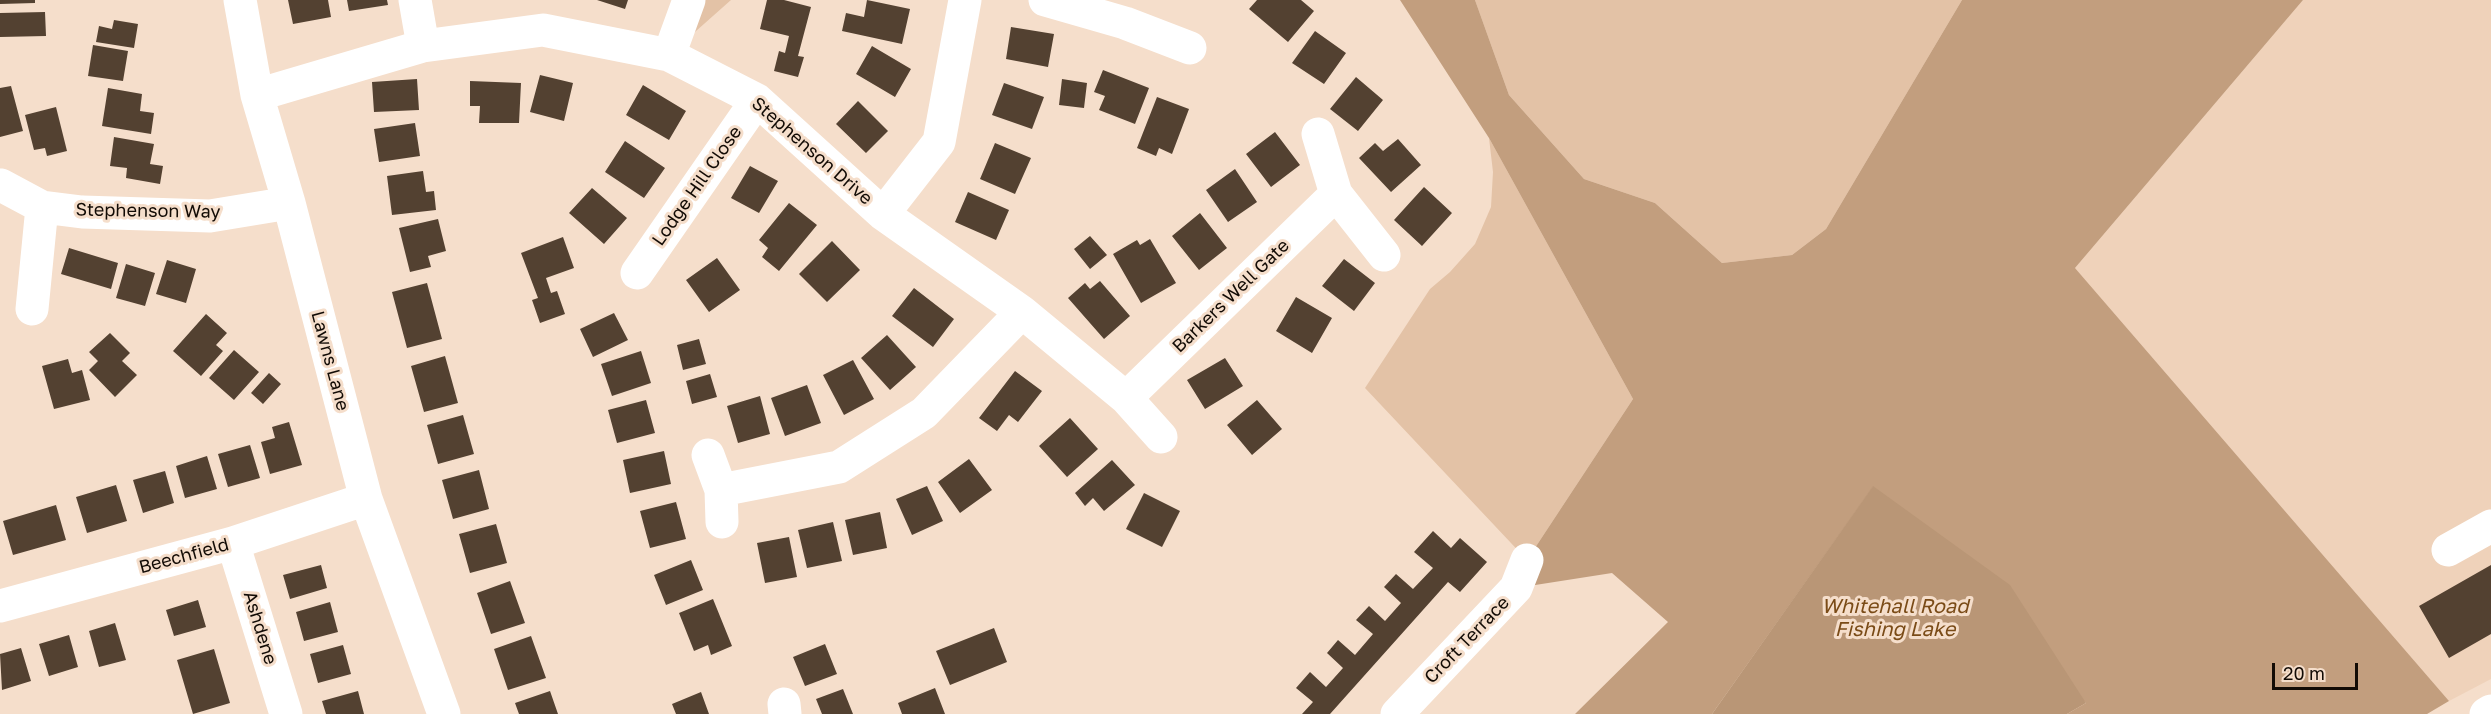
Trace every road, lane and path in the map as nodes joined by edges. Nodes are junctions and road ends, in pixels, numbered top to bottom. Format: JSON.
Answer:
{"nodes":[{"id":1,"x":240,"y":0,"type":"edge"},
{"id":2,"x":415,"y":0,"type":"edge"},
{"id":3,"x":688,"y":0,"type":"edge"},
{"id":4,"x":965,"y":0,"type":"edge"},
{"id":5,"x":1045,"y":0,"type":"edge"},
{"id":6,"x":423,"y":46,"type":"junction"},
{"id":7,"x":1190,"y":48,"type":"dead end"},
{"id":8,"x":669,"y":56,"type":"junction"},
{"id":9,"x":257,"y":95,"type":"junction"},
{"id":10,"x":757,"y":99,"type":"junction"},
{"id":11,"x":1318,"y":134,"type":"dead end"},
{"id":12,"x":1,"y":185,"type":"edge"},
{"id":13,"x":1336,"y":194,"type":"junction"},
{"id":14,"x":289,"y":203,"type":"junction"},
{"id":15,"x":42,"y":207,"type":"junction"},
{"id":16,"x":883,"y":214,"type":"junction"},
{"id":17,"x":1384,"y":255,"type":"dead end"},
{"id":18,"x":637,"y":273,"type":"dead end"},
{"id":19,"x":32,"y":309,"type":"dead end"},
{"id":20,"x":1022,"y":312,"type":"junction"},
{"id":21,"x":1126,"y":398,"type":"junction"},
{"id":22,"x":1161,"y":437,"type":"dead end"},
{"id":23,"x":708,"y":455,"type":"dead end"},
{"id":24,"x":720,"y":490,"type":"junction"},
{"id":25,"x":366,"y":499,"type":"junction"},
{"id":26,"x":722,"y":522,"type":"dead end"},
{"id":27,"x":2491,"y":526,"type":"edge"},
{"id":28,"x":233,"y":543,"type":"junction"},
{"id":29,"x":2448,"y":550,"type":"dead end"},
{"id":30,"x":1527,"y":560,"type":"dead end"},
{"id":31,"x":0,"y":606,"type":"edge"},
{"id":32,"x":2491,"y":711,"type":"edge"},
{"id":33,"x":286,"y":714,"type":"edge"},
{"id":34,"x":444,"y":714,"type":"edge"},
{"id":35,"x":1397,"y":714,"type":"edge"},
{"id":36,"x":2486,"y":714,"type":"edge"}],
"edges":[{"from":1,"to":9,"type":"street","name":"Lawns Lane"},
{"from":2,"to":6,"type":"street"},
{"from":3,"to":8,"type":"street"},
{"from":4,"to":16,"type":"street"},
{"from":5,"to":7,"type":"street"},
{"from":6,"to":8,"type":"street","name":"Stephenson Drive"},
{"from":6,"to":9,"type":"street","name":"Stephenson Drive"},
{"from":8,"to":10,"type":"street","name":"Stephenson Drive"},
{"from":9,"to":14,"type":"street","name":"Lawns Lane"},
{"from":10,"to":16,"type":"street","name":"Stephenson Drive"},
{"from":10,"to":18,"type":"street","name":"Lodge Hill Close"},
{"from":11,"to":13,"type":"street"},
{"from":12,"to":15,"type":"street","name":"Stephenson Way"},
{"from":13,"to":17,"type":"street"},
{"from":13,"to":21,"type":"street","name":"Barkers Well Gate"},
{"from":14,"to":15,"type":"street","name":"Stephenson Way"},
{"from":14,"to":25,"type":"street","name":"Lawns Lane"},
{"from":15,"to":19,"type":"street"},
{"from":16,"to":20,"type":"street","name":"Stephenson Drive"},
{"from":20,"to":21,"type":"street","name":"Stephenson Drive"},
{"from":20,"to":24,"type":"street"},
{"from":21,"to":22,"type":"street","name":"Stephenson Drive"},
{"from":23,"to":24,"type":"street"},
{"from":24,"to":26,"type":"street"},
{"from":25,"to":28,"type":"street","name":"Beechfield"},
{"from":25,"to":34,"type":"street","name":"Lawns Lane"},
{"from":27,"to":29,"type":"street"},
{"from":28,"to":31,"type":"street","name":"Beechfield"},
{"from":28,"to":33,"type":"street","name":"Ashdene"},
{"from":30,"to":35,"type":"street","name":"Croft Terrace"},
{"from":32,"to":36,"type":"street"}]}
